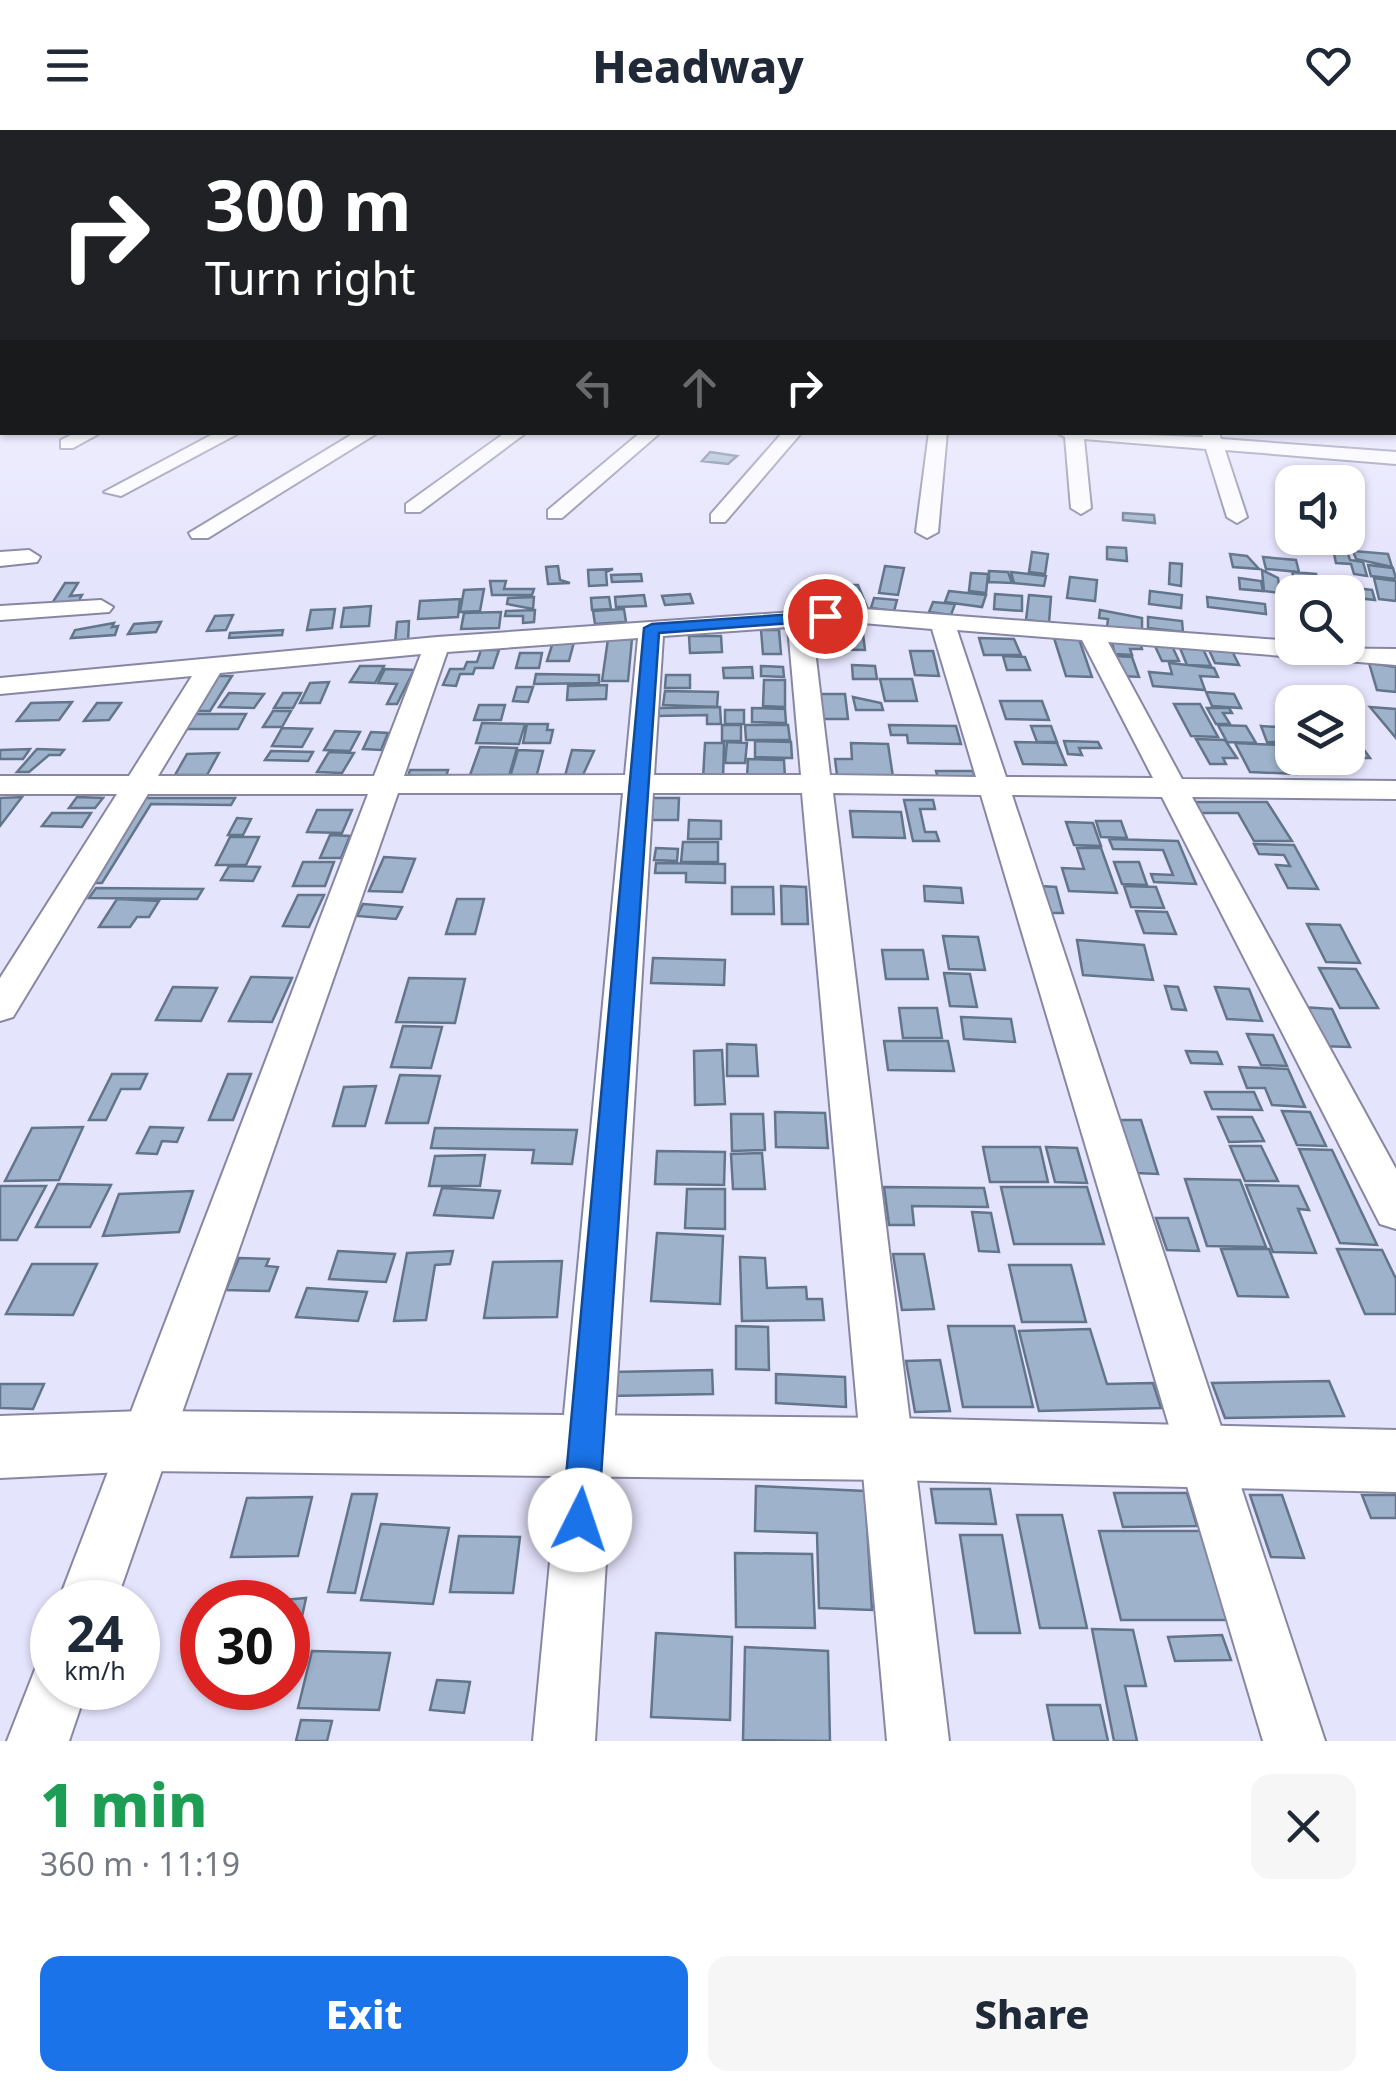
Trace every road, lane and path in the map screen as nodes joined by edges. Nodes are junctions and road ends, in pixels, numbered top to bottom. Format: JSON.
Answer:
{"nodes":[{"id":1,"x":86,"y":435,"type":"edge"},
{"id":2,"x":226,"y":435,"type":"edge"},
{"id":3,"x":365,"y":435,"type":"edge"},
{"id":4,"x":514,"y":435,"type":"edge"},
{"id":5,"x":648,"y":435,"type":"edge"},
{"id":6,"x":790,"y":435,"type":"edge"},
{"id":7,"x":938,"y":435,"type":"edge"},
{"id":8,"x":1074,"y":435,"type":"edge"},
{"id":9,"x":1129,"y":435,"type":"edge"},
{"id":10,"x":1212,"y":438,"type":"edge"},
{"id":11,"x":67,"y":444,"type":"dead end"},
{"id":12,"x":1396,"y":458,"type":"edge"},
{"id":13,"x":114,"y":492,"type":"dead end"},
{"id":14,"x":414,"y":508,"type":"dead end"},
{"id":15,"x":1081,"y":508,"type":"dead end"},
{"id":16,"x":555,"y":514,"type":"dead end"},
{"id":17,"x":1236,"y":517,"type":"dead end"},
{"id":18,"x":718,"y":518,"type":"dead end"},
{"id":19,"x":928,"y":532,"type":"dead end"},
{"id":20,"x":200,"y":533,"type":"dead end"},
{"id":21,"x":29,"y":557,"type":"dead end"},
{"id":22,"x":0,"y":559,"type":"edge"},
{"id":23,"x":102,"y":607,"type":"dead end"},
{"id":24,"x":0,"y":613,"type":"edge"},
{"id":25,"x":800,"y":618,"type":"junction"},
{"id":26,"x":942,"y":622,"type":"junction"},
{"id":27,"x":652,"y":628,"type":"junction"},
{"id":28,"x":1091,"y":634,"type":"junction"},
{"id":29,"x":438,"y":646,"type":"junction"},
{"id":30,"x":1396,"y":657,"type":"edge"},
{"id":31,"x":210,"y":670,"type":"junction"},
{"id":32,"x":0,"y":686,"type":"edge"},
{"id":33,"x":138,"y":783,"type":"junction"},
{"id":34,"x":639,"y":784,"type":"junction"},
{"id":35,"x":818,"y":784,"type":"junction"},
{"id":36,"x":0,"y":785,"type":"edge"},
{"id":37,"x":386,"y":785,"type":"junction"},
{"id":38,"x":994,"y":788,"type":"junction"},
{"id":39,"x":1396,"y":790,"type":"edge"},
{"id":40,"x":1172,"y":791,"type":"junction"},
{"id":41,"x":0,"y":1008,"type":"edge"},
{"id":42,"x":1396,"y":1211,"type":"edge"},
{"id":43,"x":143,"y":1441,"type":"junction"},
{"id":44,"x":585,"y":1446,"type":"junction"},
{"id":45,"x":0,"y":1447,"type":"edge"},
{"id":46,"x":891,"y":1449,"type":"junction"},
{"id":47,"x":1204,"y":1454,"type":"junction"},
{"id":48,"x":1396,"y":1461,"type":"edge"},
{"id":49,"x":95,"y":1580,"type":"edge"},
{"id":50,"x":49,"y":1710,"type":"edge"},
{"id":51,"x":38,"y":1741,"type":"edge"},
{"id":52,"x":564,"y":1741,"type":"edge"},
{"id":53,"x":918,"y":1741,"type":"edge"},
{"id":54,"x":1294,"y":1741,"type":"edge"}],
"edges":[{"from":1,"to":11,"type":"street"},
{"from":2,"to":13,"type":"street"},
{"from":3,"to":20,"type":"street"},
{"from":4,"to":14,"type":"street"},
{"from":5,"to":16,"type":"street"},
{"from":6,"to":18,"type":"street"},
{"from":7,"to":19,"type":"street"},
{"from":8,"to":15,"type":"street"},
{"from":9,"to":10,"type":"street"},
{"from":10,"to":12,"type":"street"},
{"from":10,"to":17,"type":"street"},
{"from":21,"to":22,"type":"street"},
{"from":23,"to":24,"type":"street"},
{"from":25,"to":26,"type":"street"},
{"from":25,"to":27,"type":"street"},
{"from":25,"to":35,"type":"street"},
{"from":26,"to":28,"type":"street"},
{"from":26,"to":38,"type":"street"},
{"from":27,"to":29,"type":"street"},
{"from":27,"to":34,"type":"street"},
{"from":28,"to":30,"type":"street"},
{"from":28,"to":40,"type":"street"},
{"from":29,"to":31,"type":"street"},
{"from":29,"to":37,"type":"street"},
{"from":31,"to":32,"type":"street"},
{"from":31,"to":33,"type":"street"},
{"from":33,"to":36,"type":"street"},
{"from":33,"to":37,"type":"street"},
{"from":33,"to":41,"type":"street"},
{"from":34,"to":35,"type":"street"},
{"from":34,"to":37,"type":"street"},
{"from":34,"to":44,"type":"street"},
{"from":35,"to":38,"type":"street"},
{"from":35,"to":46,"type":"street"},
{"from":37,"to":43,"type":"street"},
{"from":38,"to":40,"type":"street"},
{"from":38,"to":47,"type":"street"},
{"from":39,"to":40,"type":"street"},
{"from":40,"to":42,"type":"street"},
{"from":43,"to":44,"type":"main road"},
{"from":43,"to":45,"type":"main road"},
{"from":43,"to":49,"type":"street"},
{"from":44,"to":46,"type":"main road"},
{"from":44,"to":52,"type":"street"},
{"from":46,"to":47,"type":"main road"},
{"from":46,"to":53,"type":"street"},
{"from":47,"to":48,"type":"main road"},
{"from":47,"to":54,"type":"street"},
{"from":50,"to":51,"type":"street"}]}
